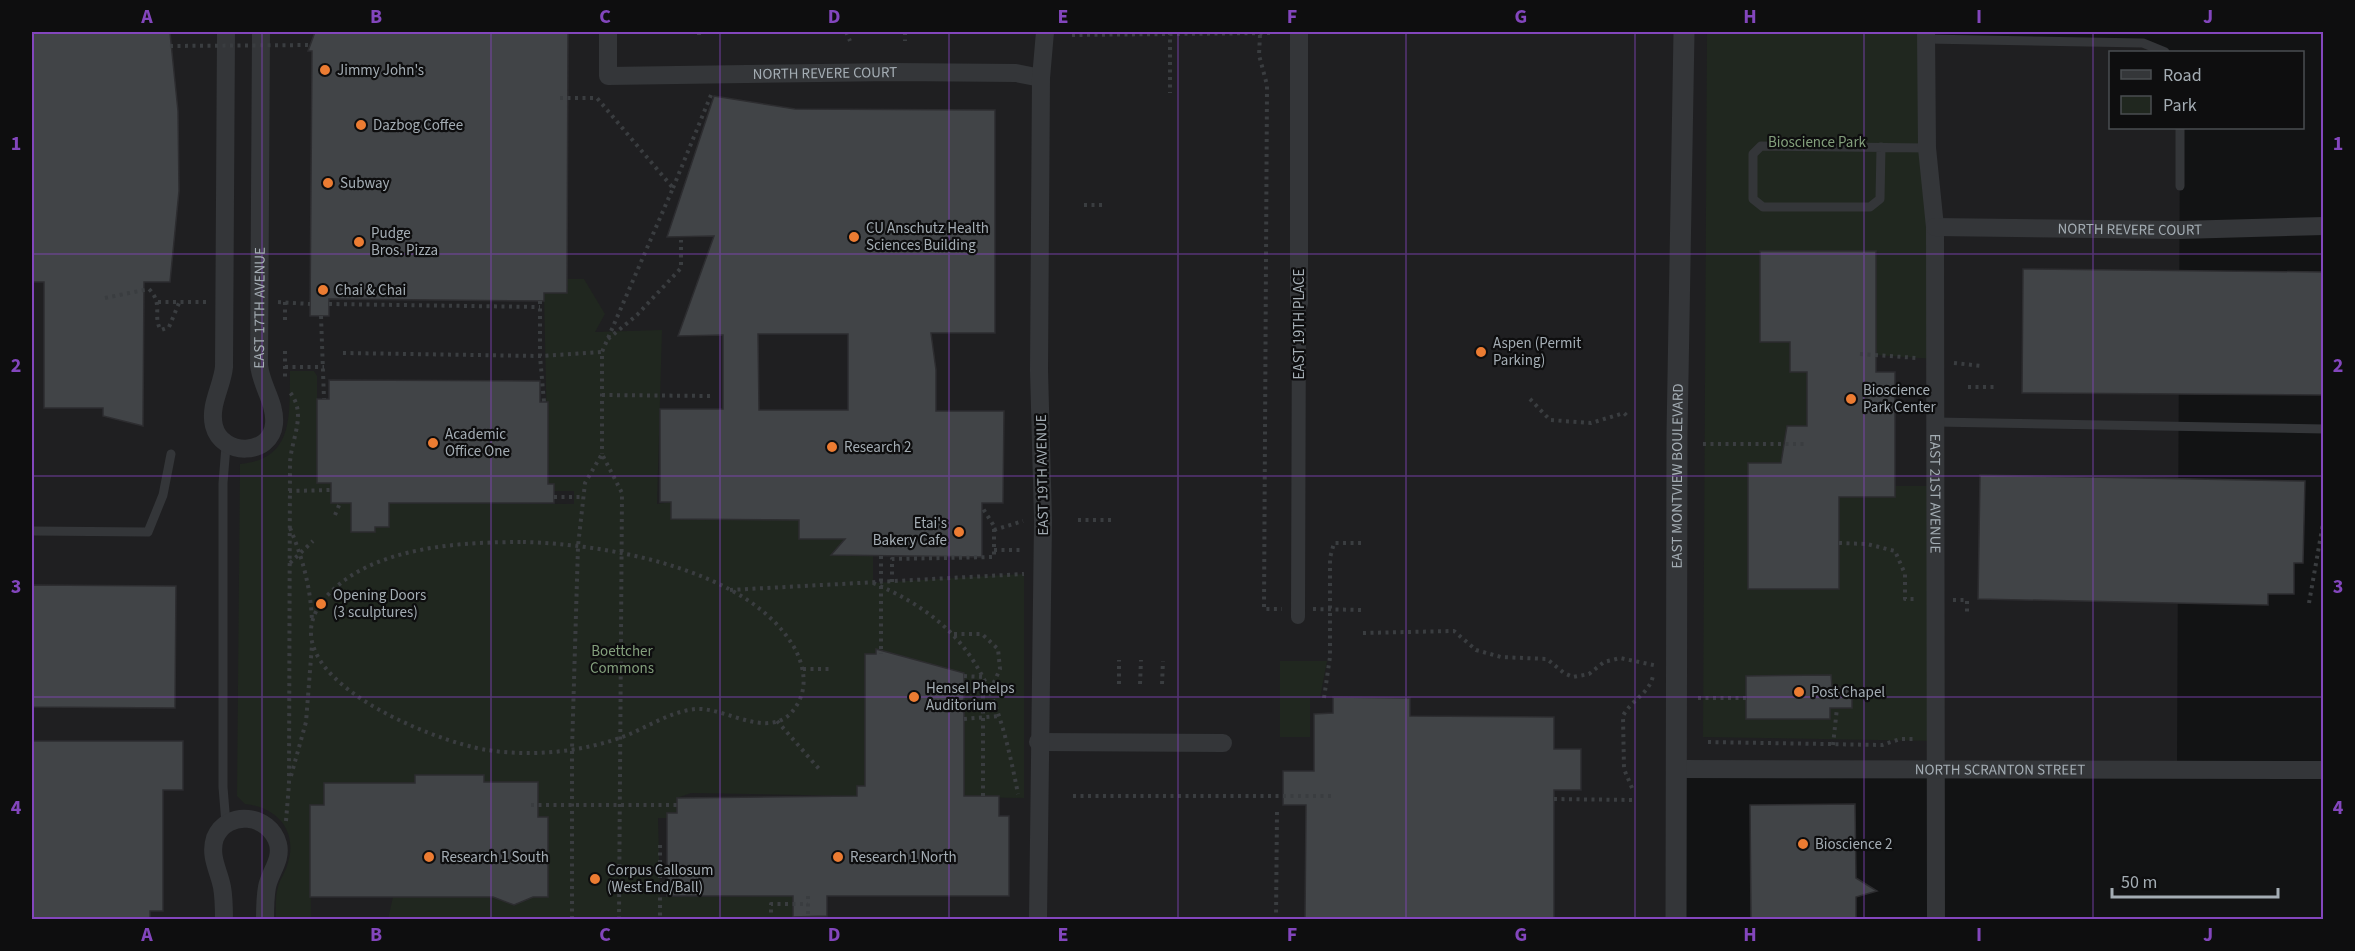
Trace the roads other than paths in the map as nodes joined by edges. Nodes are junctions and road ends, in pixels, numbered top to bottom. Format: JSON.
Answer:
{"nodes":[{"id":1,"x":226,"y":32,"type":"edge"},
{"id":2,"x":261,"y":32,"type":"edge"},
{"id":3,"x":608,"y":32,"type":"edge"},
{"id":4,"x":1046,"y":32,"type":"edge"},
{"id":5,"x":1299,"y":32,"type":"edge"},
{"id":6,"x":1684,"y":32,"type":"edge"},
{"id":7,"x":1926,"y":35,"type":"edge"},
{"id":8,"x":2163,"y":51,"type":"edge"},
{"id":9,"x":1041,"y":78,"type":"junction"},
{"id":10,"x":2180,"y":129,"type":"edge"},
{"id":11,"x":1881,"y":147,"type":"junction"},
{"id":12,"x":1927,"y":148,"type":"junction"},
{"id":13,"x":2180,"y":186,"type":"dead end"},
{"id":14,"x":2324,"y":226,"type":"edge"},
{"id":15,"x":1935,"y":227,"type":"junction"},
{"id":16,"x":1299,"y":304,"type":"joint"},
{"id":17,"x":1935,"y":422,"type":"junction"},
{"id":18,"x":2324,"y":429,"type":"edge"},
{"id":19,"x":226,"y":446,"type":"junction"},
{"id":20,"x":171,"y":454,"type":"dead end"},
{"id":21,"x":32,"y":531,"type":"edge"},
{"id":22,"x":1298,"y":617,"type":"dead end"},
{"id":23,"x":1038,"y":742,"type":"junction"},
{"id":24,"x":1222,"y":743,"type":"dead end"},
{"id":25,"x":1676,"y":769,"type":"junction"},
{"id":26,"x":1936,"y":770,"type":"junction"},
{"id":27,"x":2324,"y":771,"type":"edge"},
{"id":28,"x":226,"y":824,"type":"junction"},
{"id":29,"x":224,"y":920,"type":"edge"},
{"id":30,"x":266,"y":920,"type":"edge"},
{"id":31,"x":1038,"y":920,"type":"edge"},
{"id":32,"x":1676,"y":920,"type":"edge"},
{"id":33,"x":1936,"y":920,"type":"edge"}],
"edges":[{"from":1,"to":19,"type":"street"},
{"from":2,"to":19,"type":"street","name":"EAST 17TH AVENUE"},
{"from":3,"to":9,"type":"street","name":"NORTH REVERE COURT"},
{"from":4,"to":9,"type":"street","name":"EAST 19TH AVENUE"},
{"from":5,"to":16,"type":"street","name":"EAST 19TH PLACE"},
{"from":6,"to":25,"type":"street","name":"EAST MONTVIEW BOULEVARD"},
{"from":7,"to":8,"type":"lane"},
{"from":7,"to":12,"type":"street","name":"EAST 21ST AVENUE"},
{"from":9,"to":23,"type":"street","name":"EAST 19TH AVENUE"},
{"from":10,"to":13,"type":"lane"},
{"from":11,"to":11,"type":"lane"},
{"from":11,"to":12,"type":"lane"},
{"from":12,"to":15,"type":"street","name":"EAST 21ST AVENUE"},
{"from":14,"to":15,"type":"street","name":"NORTH REVERE COURT"},
{"from":15,"to":17,"type":"street","name":"EAST 21ST AVENUE"},
{"from":16,"to":22,"type":"street","name":"EAST 19TH PLACE"},
{"from":17,"to":18,"type":"lane"},
{"from":17,"to":26,"type":"street","name":"EAST 21ST AVENUE"},
{"from":19,"to":28,"type":"lane"},
{"from":20,"to":21,"type":"lane"},
{"from":23,"to":24,"type":"street"},
{"from":23,"to":31,"type":"street","name":"EAST 19TH AVENUE"},
{"from":25,"to":26,"type":"street","name":"NORTH SCRANTON STREET"},
{"from":25,"to":32,"type":"street","name":"EAST MONTVIEW BOULEVARD"},
{"from":26,"to":27,"type":"street","name":"NORTH SCRANTON STREET"},
{"from":26,"to":33,"type":"street","name":"EAST 21ST AVENUE"},
{"from":28,"to":29,"type":"street"},
{"from":28,"to":30,"type":"street"}]}
